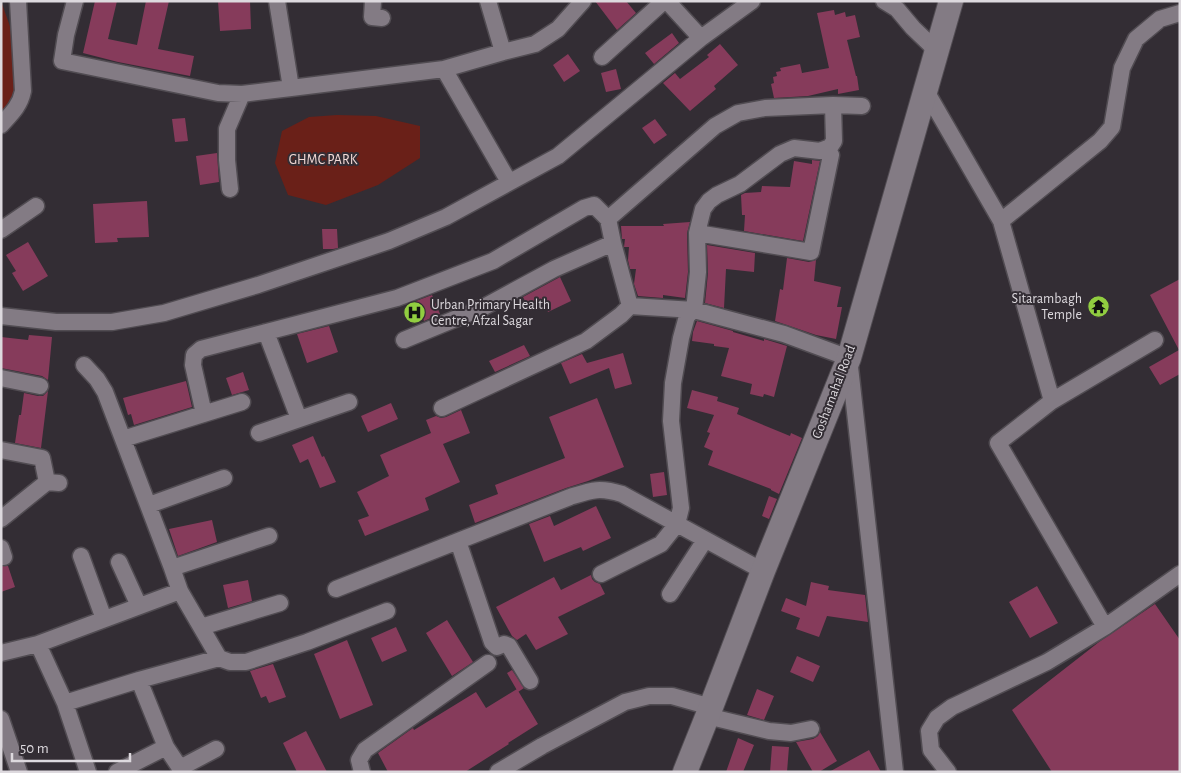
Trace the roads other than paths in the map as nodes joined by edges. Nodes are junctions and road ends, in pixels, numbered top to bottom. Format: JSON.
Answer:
{"nodes":[{"id":1,"x":18,"y":1,"type":"edge"},
{"id":2,"x":75,"y":1,"type":"edge"},
{"id":3,"x":277,"y":1,"type":"edge"},
{"id":4,"x":373,"y":1,"type":"edge"},
{"id":5,"x":488,"y":1,"type":"edge"},
{"id":6,"x":583,"y":1,"type":"edge"},
{"id":7,"x":666,"y":1,"type":"edge"},
{"id":8,"x":752,"y":1,"type":"edge"},
{"id":9,"x":884,"y":1,"type":"edge"},
{"id":10,"x":951,"y":1,"type":"edge"},
{"id":11,"x":1180,"y":13,"type":"edge"},
{"id":12,"x":382,"y":18,"type":"dead end"},
{"id":13,"x":701,"y":38,"type":"junction"},
{"id":14,"x":937,"y":51,"type":"junction"},
{"id":15,"x":503,"y":52,"type":"junction"},
{"id":16,"x":602,"y":57,"type":"dead end"},
{"id":17,"x":444,"y":69,"type":"junction"},
{"id":18,"x":291,"y":88,"type":"junction"},
{"id":19,"x":926,"y":91,"type":"junction"},
{"id":20,"x":242,"y":94,"type":"junction"},
{"id":21,"x":833,"y":106,"type":"junction"},
{"id":22,"x":862,"y":106,"type":"dead end"},
{"id":23,"x":1,"y":125,"type":"edge"},
{"id":24,"x":831,"y":155,"type":"dead end"},
{"id":25,"x":508,"y":182,"type":"junction"},
{"id":26,"x":230,"y":189,"type":"dead end"},
{"id":27,"x":36,"y":206,"type":"dead end"},
{"id":28,"x":608,"y":219,"type":"junction"},
{"id":29,"x":1001,"y":221,"type":"junction"},
{"id":30,"x":1,"y":230,"type":"edge"},
{"id":31,"x":697,"y":233,"type":"junction"},
{"id":32,"x":613,"y":243,"type":"junction"},
{"id":33,"x":630,"y":306,"type":"junction"},
{"id":34,"x":694,"y":310,"type":"junction"},
{"id":35,"x":1,"y":316,"type":"edge"},
{"id":36,"x":266,"y":332,"type":"junction"},
{"id":37,"x":404,"y":340,"type":"dead end"},
{"id":38,"x":1155,"y":340,"type":"dead end"},
{"id":39,"x":849,"y":358,"type":"junction"},
{"id":40,"x":84,"y":365,"type":"dead end"},
{"id":41,"x":1,"y":378,"type":"edge"},
{"id":42,"x":40,"y":386,"type":"dead end"},
{"id":43,"x":1052,"y":400,"type":"junction"},
{"id":44,"x":242,"y":402,"type":"dead end"},
{"id":45,"x":349,"y":402,"type":"dead end"},
{"id":46,"x":442,"y":408,"type":"dead end"},
{"id":47,"x":204,"y":414,"type":"junction"},
{"id":48,"x":299,"y":419,"type":"junction"},
{"id":49,"x":259,"y":433,"type":"dead end"},
{"id":50,"x":123,"y":439,"type":"junction"},
{"id":51,"x":1,"y":450,"type":"edge"},
{"id":52,"x":224,"y":478,"type":"dead end"},
{"id":53,"x":149,"y":505,"type":"junction"},
{"id":54,"x":1,"y":519,"type":"edge"},
{"id":55,"x":677,"y":524,"type":"junction"},
{"id":56,"x":268,"y":536,"type":"dead end"},
{"id":57,"x":705,"y":540,"type":"junction"},
{"id":58,"x":458,"y":541,"type":"junction"},
{"id":59,"x":81,"y":556,"type":"dead end"},
{"id":60,"x":119,"y":562,"type":"dead end"},
{"id":61,"x":172,"y":568,"type":"junction"},
{"id":62,"x":763,"y":571,"type":"junction"},
{"id":63,"x":601,"y":574,"type":"dead end"},
{"id":64,"x":1180,"y":574,"type":"edge"},
{"id":65,"x":336,"y":589,"type":"dead end"},
{"id":66,"x":180,"y":591,"type":"junction"},
{"id":67,"x":670,"y":594,"type":"dead end"},
{"id":68,"x":280,"y":603,"type":"dead end"},
{"id":69,"x":138,"y":606,"type":"junction"},
{"id":70,"x":387,"y":611,"type":"dead end"},
{"id":71,"x":104,"y":619,"type":"junction"},
{"id":72,"x":201,"y":627,"type":"junction"},
{"id":73,"x":1105,"y":627,"type":"junction"},
{"id":74,"x":38,"y":644,"type":"junction"},
{"id":75,"x":1,"y":653,"type":"edge"},
{"id":76,"x":220,"y":658,"type":"junction"},
{"id":77,"x":488,"y":663,"type":"dead end"},
{"id":78,"x":139,"y":680,"type":"junction"},
{"id":79,"x":530,"y":681,"type":"dead end"},
{"id":80,"x":65,"y":702,"type":"junction"},
{"id":81,"x":709,"y":711,"type":"junction"},
{"id":82,"x":1,"y":719,"type":"edge"},
{"id":83,"x":811,"y":729,"type":"dead end"},
{"id":84,"x":166,"y":747,"type":"junction"},
{"id":85,"x":216,"y":749,"type":"dead end"},
{"id":86,"x":180,"y":770,"type":"edge"},
{"id":87,"x":19,"y":772,"type":"edge"},
{"id":88,"x":88,"y":772,"type":"edge"},
{"id":89,"x":117,"y":772,"type":"edge"},
{"id":90,"x":362,"y":772,"type":"edge"},
{"id":91,"x":498,"y":772,"type":"edge"},
{"id":92,"x":684,"y":772,"type":"edge"},
{"id":93,"x":895,"y":772,"type":"edge"},
{"id":94,"x":948,"y":772,"type":"edge"}],
"edges":[{"from":1,"to":23,"type":"street"},
{"from":2,"to":20,"type":"street"},
{"from":3,"to":18,"type":"street"},
{"from":4,"to":12,"type":"street"},
{"from":5,"to":15,"type":"street"},
{"from":6,"to":15,"type":"street"},
{"from":7,"to":13,"type":"street"},
{"from":7,"to":16,"type":"street"},
{"from":8,"to":13,"type":"street"},
{"from":9,"to":14,"type":"street"},
{"from":10,"to":14,"type":"main road","name":"Goshamahal Road"},
{"from":11,"to":29,"type":"street"},
{"from":13,"to":25,"type":"street"},
{"from":14,"to":19,"type":"main road","name":"Goshamahal Road"},
{"from":15,"to":17,"type":"street"},
{"from":17,"to":18,"type":"street"},
{"from":17,"to":25,"type":"street"},
{"from":18,"to":20,"type":"street"},
{"from":19,"to":29,"type":"street"},
{"from":19,"to":39,"type":"main road","name":"Goshamahal Road"},
{"from":20,"to":26,"type":"street"},
{"from":21,"to":22,"type":"street"},
{"from":21,"to":28,"type":"street"},
{"from":21,"to":31,"type":"street"},
{"from":24,"to":31,"type":"street"},
{"from":25,"to":35,"type":"street"},
{"from":27,"to":30,"type":"street"},
{"from":28,"to":32,"type":"street"},
{"from":28,"to":36,"type":"street"},
{"from":29,"to":43,"type":"street"},
{"from":31,"to":34,"type":"street"},
{"from":32,"to":33,"type":"street"},
{"from":32,"to":37,"type":"street"},
{"from":33,"to":34,"type":"street"},
{"from":33,"to":46,"type":"street"},
{"from":34,"to":39,"type":"street"},
{"from":34,"to":55,"type":"street"},
{"from":36,"to":47,"type":"street"},
{"from":36,"to":48,"type":"street"},
{"from":38,"to":43,"type":"street"},
{"from":39,"to":62,"type":"main road","name":"Goshamahal Road"},
{"from":39,"to":93,"type":"street"},
{"from":40,"to":50,"type":"street"},
{"from":41,"to":42,"type":"street"},
{"from":43,"to":73,"type":"street"},
{"from":44,"to":47,"type":"street"},
{"from":45,"to":48,"type":"street"},
{"from":47,"to":50,"type":"street"},
{"from":48,"to":49,"type":"street"},
{"from":50,"to":53,"type":"street"},
{"from":51,"to":54,"type":"street"},
{"from":52,"to":53,"type":"street"},
{"from":53,"to":61,"type":"street"},
{"from":55,"to":57,"type":"street"},
{"from":55,"to":58,"type":"street"},
{"from":55,"to":63,"type":"street"},
{"from":56,"to":61,"type":"street"},
{"from":57,"to":62,"type":"street"},
{"from":57,"to":67,"type":"street"},
{"from":58,"to":65,"type":"street"},
{"from":58,"to":79,"type":"street"},
{"from":59,"to":71,"type":"street"},
{"from":60,"to":69,"type":"street"},
{"from":61,"to":66,"type":"street"},
{"from":62,"to":81,"type":"main road","name":"Goshamahal Road"},
{"from":64,"to":73,"type":"street"},
{"from":66,"to":69,"type":"street"},
{"from":66,"to":72,"type":"street"},
{"from":68,"to":72,"type":"street"},
{"from":69,"to":71,"type":"street"},
{"from":70,"to":76,"type":"street"},
{"from":71,"to":74,"type":"street"},
{"from":72,"to":76,"type":"street"},
{"from":73,"to":94,"type":"street"},
{"from":74,"to":75,"type":"street"},
{"from":74,"to":80,"type":"street"},
{"from":76,"to":78,"type":"street"},
{"from":77,"to":90,"type":"street"},
{"from":78,"to":80,"type":"street"},
{"from":78,"to":84,"type":"street"},
{"from":80,"to":88,"type":"street"},
{"from":81,"to":83,"type":"street"},
{"from":81,"to":91,"type":"street"},
{"from":81,"to":92,"type":"main road","name":"Goshamahal Road"},
{"from":82,"to":87,"type":"street"},
{"from":84,"to":86,"type":"street"},
{"from":84,"to":89,"type":"street"},
{"from":85,"to":86,"type":"street"}]}
